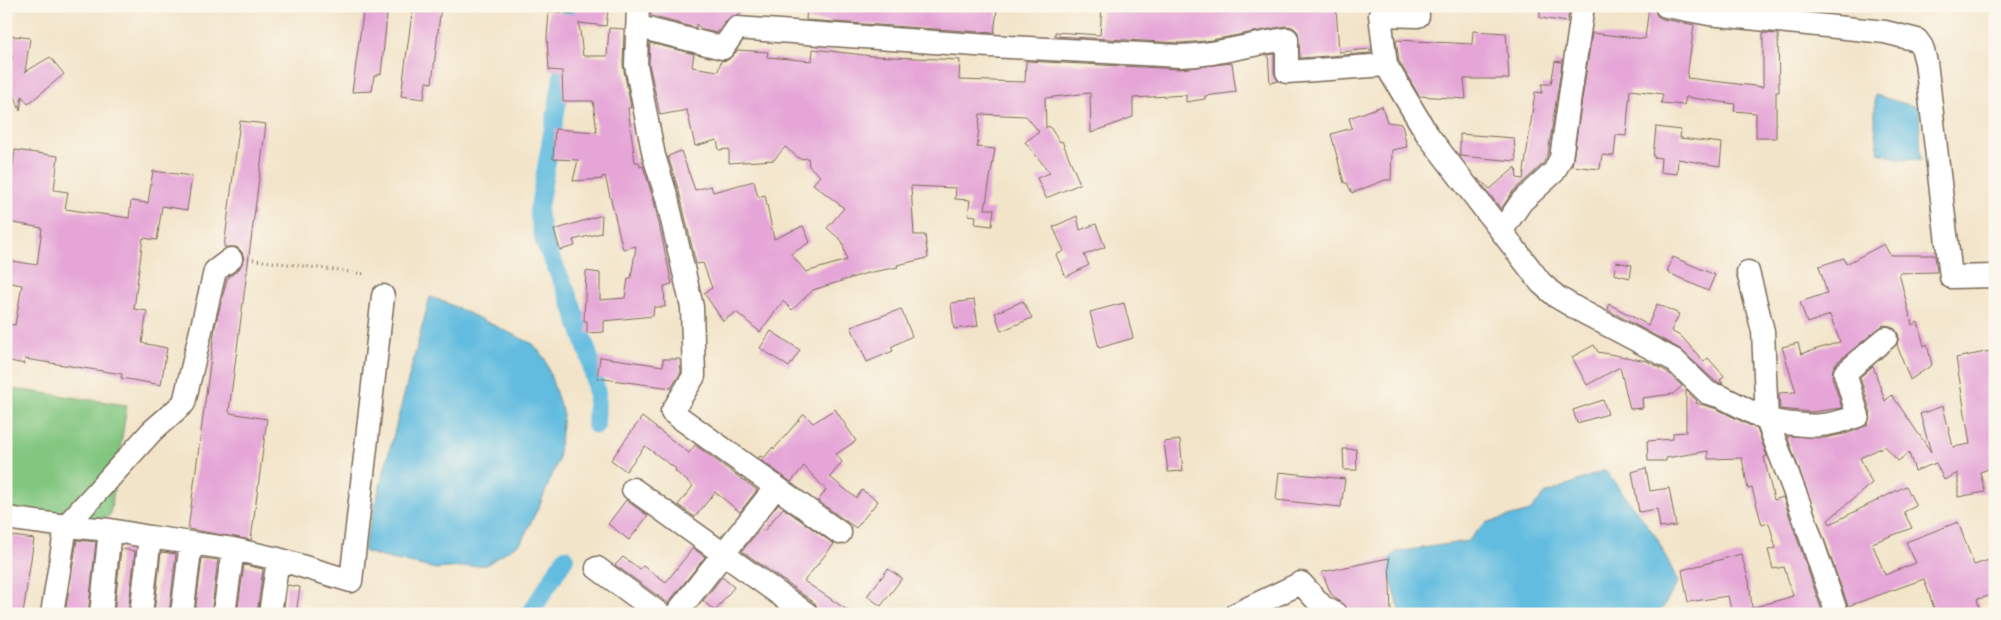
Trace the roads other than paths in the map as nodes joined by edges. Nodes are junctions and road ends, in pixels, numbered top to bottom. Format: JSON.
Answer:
{"nodes":[{"id":1,"x":1417,"y":6,"type":"edge"},
{"id":2,"x":1583,"y":6,"type":"edge"},
{"id":3,"x":1666,"y":6,"type":"edge"},
{"id":4,"x":639,"y":17,"type":"edge"},
{"id":5,"x":1386,"y":65,"type":"junction"},
{"id":6,"x":1502,"y":230,"type":"junction"},
{"id":7,"x":232,"y":259,"type":"road end"},
{"id":8,"x":1748,"y":272,"type":"dead end"},
{"id":9,"x":1995,"y":276,"type":"edge"},
{"id":10,"x":383,"y":296,"type":"dead end"},
{"id":11,"x":1886,"y":338,"type":"dead end"},
{"id":12,"x":1767,"y":420,"type":"junction"},
{"id":13,"x":776,"y":487,"type":"junction"},
{"id":14,"x":634,"y":489,"type":"dead end"},
{"id":15,"x":6,"y":518,"type":"edge"},
{"id":16,"x":66,"y":526,"type":"junction"},
{"id":17,"x":110,"y":530,"type":"junction"},
{"id":18,"x":840,"y":533,"type":"dead end"},
{"id":19,"x":150,"y":537,"type":"junction"},
{"id":20,"x":191,"y":543,"type":"junction"},
{"id":21,"x":233,"y":549,"type":"junction"},
{"id":22,"x":724,"y":554,"type":"junction"},
{"id":23,"x":278,"y":559,"type":"junction"},
{"id":24,"x":597,"y":568,"type":"dead end"},
{"id":25,"x":52,"y":614,"type":"edge"},
{"id":26,"x":101,"y":614,"type":"edge"},
{"id":27,"x":141,"y":614,"type":"edge"},
{"id":28,"x":182,"y":614,"type":"edge"},
{"id":29,"x":224,"y":614,"type":"edge"},
{"id":30,"x":270,"y":614,"type":"edge"},
{"id":31,"x":660,"y":614,"type":"edge"},
{"id":32,"x":676,"y":614,"type":"edge"},
{"id":33,"x":807,"y":614,"type":"edge"},
{"id":34,"x":1236,"y":614,"type":"edge"},
{"id":35,"x":1336,"y":614,"type":"edge"},
{"id":36,"x":1837,"y":614,"type":"edge"}],
"edges":[{"from":1,"to":5,"type":"street"},
{"from":2,"to":6,"type":"street"},
{"from":3,"to":9,"type":"street"},
{"from":4,"to":5,"type":"street"},
{"from":4,"to":13,"type":"street"},
{"from":5,"to":6,"type":"street"},
{"from":6,"to":12,"type":"street"},
{"from":7,"to":16,"type":"street"},
{"from":8,"to":12,"type":"street"},
{"from":10,"to":23,"type":"street"},
{"from":11,"to":12,"type":"street"},
{"from":12,"to":36,"type":"street"},
{"from":13,"to":18,"type":"street"},
{"from":13,"to":22,"type":"street"},
{"from":14,"to":22,"type":"street"},
{"from":15,"to":16,"type":"street"},
{"from":16,"to":17,"type":"street"},
{"from":16,"to":25,"type":"street"},
{"from":17,"to":19,"type":"street"},
{"from":17,"to":26,"type":"street"},
{"from":19,"to":20,"type":"street"},
{"from":19,"to":27,"type":"street"},
{"from":20,"to":21,"type":"street"},
{"from":20,"to":28,"type":"street"},
{"from":21,"to":23,"type":"street"},
{"from":21,"to":29,"type":"street"},
{"from":22,"to":32,"type":"street"},
{"from":22,"to":33,"type":"street"},
{"from":23,"to":30,"type":"street"},
{"from":24,"to":31,"type":"street"},
{"from":34,"to":35,"type":"street"}]}
